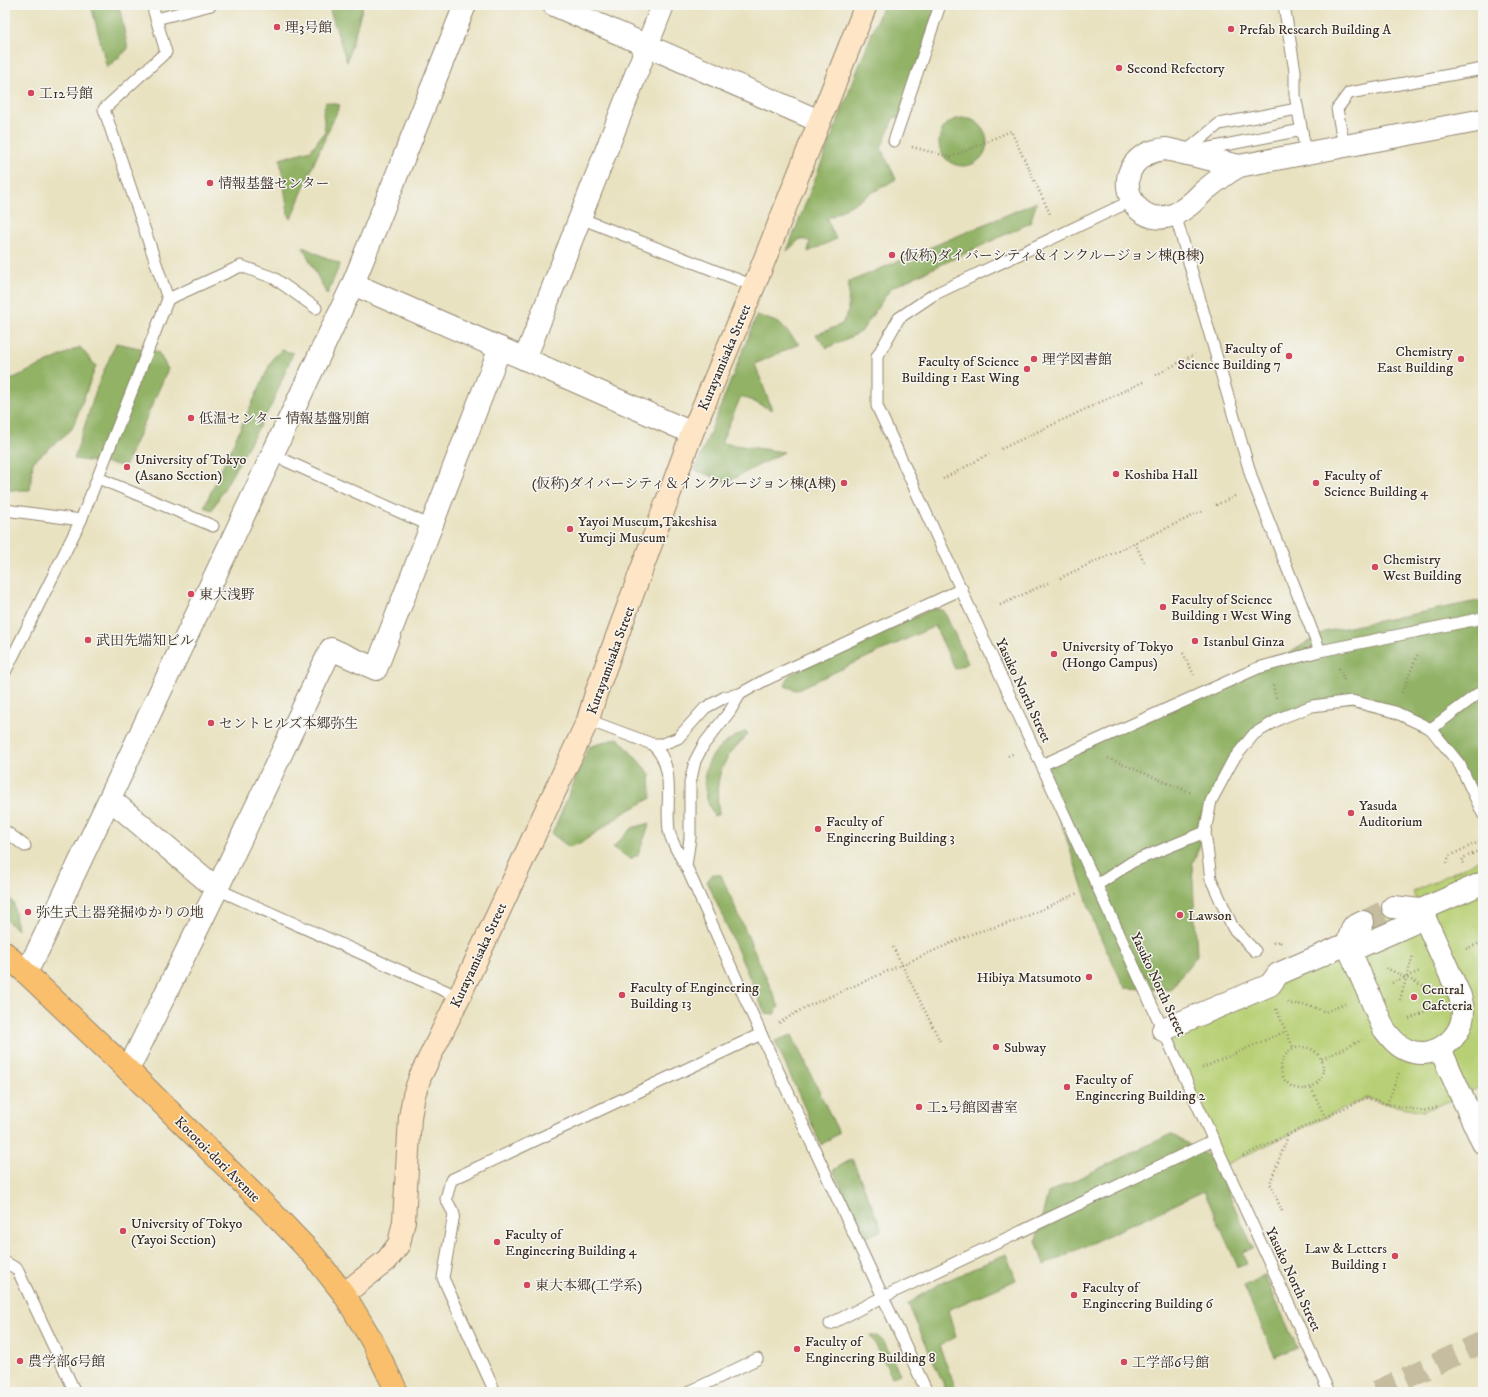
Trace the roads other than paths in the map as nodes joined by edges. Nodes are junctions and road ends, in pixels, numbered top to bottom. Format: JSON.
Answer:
{"nodes":[{"id":1,"x":152,"y":5,"type":"edge"},
{"id":2,"x":211,"y":5,"type":"edge"},
{"id":3,"x":465,"y":5,"type":"edge"},
{"id":4,"x":554,"y":5,"type":"edge"},
{"id":5,"x":663,"y":5,"type":"edge"},
{"id":6,"x":866,"y":5,"type":"edge"},
{"id":7,"x":940,"y":5,"type":"edge"},
{"id":8,"x":1284,"y":5,"type":"edge"},
{"id":9,"x":156,"y":19,"type":"junction"},
{"id":10,"x":647,"y":45,"type":"junction"},
{"id":11,"x":1483,"y":69,"type":"edge"},
{"id":12,"x":1297,"y":109,"type":"junction"},
{"id":13,"x":1483,"y":120,"type":"edge"},
{"id":14,"x":819,"y":121,"type":"junction"},
{"id":15,"x":1302,"y":130,"type":"junction"},
{"id":16,"x":894,"y":141,"type":"road end"},
{"id":17,"x":1344,"y":146,"type":"junction"},
{"id":18,"x":1185,"y":152,"type":"junction"},
{"id":19,"x":1306,"y":153,"type":"junction"},
{"id":20,"x":1239,"y":166,"type":"junction"},
{"id":21,"x":1132,"y":201,"type":"junction"},
{"id":22,"x":1175,"y":214,"type":"junction"},
{"id":23,"x":580,"y":218,"type":"junction"},
{"id":24,"x":353,"y":284,"type":"junction"},
{"id":25,"x":754,"y":286,"type":"junction"},
{"id":26,"x":168,"y":299,"type":"junction"},
{"id":27,"x":316,"y":308,"type":"dead end"},
{"id":28,"x":500,"y":348,"type":"junction"},
{"id":29,"x":526,"y":358,"type":"junction"},
{"id":30,"x":692,"y":433,"type":"junction"},
{"id":31,"x":273,"y":455,"type":"junction"},
{"id":32,"x":98,"y":478,"type":"junction"},
{"id":33,"x":5,"y":510,"type":"edge"},
{"id":34,"x":82,"y":520,"type":"junction"},
{"id":35,"x":213,"y":526,"type":"dead end"},
{"id":36,"x":431,"y":526,"type":"junction"},
{"id":37,"x":962,"y":589,"type":"junction"},
{"id":38,"x":1483,"y":618,"type":"edge"},
{"id":39,"x":1320,"y":651,"type":"junction"},
{"id":40,"x":5,"y":672,"type":"edge"},
{"id":41,"x":1483,"y":690,"type":"edge"},
{"id":42,"x":740,"y":694,"type":"junction"},
{"id":43,"x":588,"y":720,"type":"junction"},
{"id":44,"x":1431,"y":729,"type":"junction"},
{"id":45,"x":652,"y":744,"type":"junction"},
{"id":46,"x":1042,"y":766,"type":"junction"},
{"id":47,"x":110,"y":799,"type":"junction"},
{"id":48,"x":1483,"y":814,"type":"edge"},
{"id":49,"x":5,"y":831,"type":"edge"},
{"id":50,"x":1205,"y":832,"type":"junction"},
{"id":51,"x":25,"y":846,"type":"dead end"},
{"id":52,"x":686,"y":866,"type":"junction"},
{"id":53,"x":1483,"y":882,"type":"edge"},
{"id":54,"x":1097,"y":885,"type":"junction"},
{"id":55,"x":217,"y":889,"type":"junction"},
{"id":56,"x":1393,"y":907,"type":"tunnel mouth"},
{"id":57,"x":1421,"y":910,"type":"junction"},
{"id":58,"x":1363,"y":922,"type":"tunnel mouth"},
{"id":59,"x":1347,"y":944,"type":"junction"},
{"id":60,"x":1255,"y":951,"type":"dead end"},
{"id":61,"x":5,"y":953,"type":"edge"},
{"id":62,"x":26,"y":972,"type":"junction"},
{"id":63,"x":459,"y":997,"type":"junction"},
{"id":64,"x":1163,"y":1030,"type":"junction"},
{"id":65,"x":761,"y":1034,"type":"junction"},
{"id":66,"x":1440,"y":1049,"type":"junction"},
{"id":67,"x":128,"y":1070,"type":"junction"},
{"id":68,"x":1214,"y":1140,"type":"junction"},
{"id":69,"x":1483,"y":1143,"type":"edge"},
{"id":70,"x":5,"y":1262,"type":"edge"},
{"id":71,"x":344,"y":1294,"type":"junction"},
{"id":72,"x":883,"y":1297,"type":"junction"},
{"id":73,"x":830,"y":1324,"type":"dead end"},
{"id":74,"x":757,"y":1359,"type":"dead end"},
{"id":75,"x":74,"y":1392,"type":"edge"},
{"id":76,"x":397,"y":1392,"type":"edge"},
{"id":77,"x":495,"y":1392,"type":"edge"},
{"id":78,"x":689,"y":1392,"type":"edge"},
{"id":79,"x":927,"y":1392,"type":"edge"},
{"id":80,"x":1329,"y":1392,"type":"edge"}],
"edges":[{"from":1,"to":9,"type":"lane"},
{"from":2,"to":9,"type":"lane"},
{"from":3,"to":24,"type":"street"},
{"from":4,"to":10,"type":"street"},
{"from":5,"to":10,"type":"street"},
{"from":6,"to":14,"type":"street","name":"Kurayamisaka Street"},
{"from":7,"to":16,"type":"lane"},
{"from":8,"to":12,"type":"lane"},
{"from":9,"to":26,"type":"lane"},
{"from":10,"to":14,"type":"street"},
{"from":10,"to":23,"type":"street"},
{"from":11,"to":17,"type":"lane"},
{"from":12,"to":15,"type":"lane"},
{"from":12,"to":18,"type":"lane"},
{"from":13,"to":17,"type":"street"},
{"from":14,"to":25,"type":"street","name":"Kurayamisaka Street"},
{"from":15,"to":18,"type":"lane"},
{"from":15,"to":19,"type":"lane"},
{"from":17,"to":19,"type":"street"},
{"from":18,"to":20,"type":"street"},
{"from":18,"to":21,"type":"street"},
{"from":19,"to":20,"type":"street"},
{"from":20,"to":22,"type":"street"},
{"from":21,"to":22,"type":"street"},
{"from":21,"to":37,"type":"lane","name":"Yasuko North Street"},
{"from":22,"to":39,"type":"lane"},
{"from":23,"to":25,"type":"lane"},
{"from":23,"to":29,"type":"street"},
{"from":24,"to":28,"type":"street"},
{"from":24,"to":31,"type":"street"},
{"from":25,"to":30,"type":"street","name":"Kurayamisaka Street"},
{"from":26,"to":27,"type":"lane"},
{"from":26,"to":32,"type":"lane"},
{"from":28,"to":29,"type":"street"},
{"from":28,"to":36,"type":"street"},
{"from":29,"to":30,"type":"street"},
{"from":30,"to":43,"type":"street","name":"Kurayamisaka Street"},
{"from":31,"to":36,"type":"lane"},
{"from":31,"to":47,"type":"street"},
{"from":32,"to":34,"type":"lane"},
{"from":32,"to":35,"type":"lane"},
{"from":33,"to":34,"type":"lane"},
{"from":34,"to":40,"type":"lane"},
{"from":36,"to":55,"type":"street"},
{"from":37,"to":42,"type":"lane"},
{"from":37,"to":46,"type":"lane","name":"Yasuko North Street"},
{"from":38,"to":39,"type":"lane"},
{"from":39,"to":46,"type":"lane"},
{"from":41,"to":44,"type":"lane"},
{"from":42,"to":45,"type":"lane"},
{"from":42,"to":52,"type":"lane"},
{"from":43,"to":45,"type":"lane"},
{"from":43,"to":63,"type":"street","name":"Kurayamisaka Street"},
{"from":44,"to":48,"type":"lane"},
{"from":44,"to":50,"type":"lane"},
{"from":45,"to":52,"type":"lane"},
{"from":46,"to":54,"type":"lane","name":"Yasuko North Street"},
{"from":47,"to":55,"type":"street"},
{"from":47,"to":62,"type":"street"},
{"from":49,"to":51,"type":"lane"},
{"from":50,"to":54,"type":"lane"},
{"from":50,"to":60,"type":"lane"},
{"from":52,"to":65,"type":"lane"},
{"from":53,"to":57,"type":"street"},
{"from":54,"to":64,"type":"lane","name":"Yasuko North Street"},
{"from":55,"to":63,"type":"lane"},
{"from":55,"to":67,"type":"street"},
{"from":56,"to":57,"type":"street"},
{"from":57,"to":59,"type":"street"},
{"from":57,"to":66,"type":"street"},
{"from":58,"to":59,"type":"street"},
{"from":59,"to":64,"type":"street"},
{"from":59,"to":66,"type":"street"},
{"from":61,"to":62,"type":"main road","name":"Kototoi-dori Avenue"},
{"from":62,"to":67,"type":"main road","name":"Kototoi-dori Avenue"},
{"from":63,"to":71,"type":"street","name":"Kurayamisaka Street"},
{"from":64,"to":68,"type":"lane","name":"Yasuko North Street"},
{"from":65,"to":72,"type":"lane"},
{"from":65,"to":77,"type":"lane"},
{"from":66,"to":69,"type":"street"},
{"from":67,"to":71,"type":"main road","name":"Kototoi-dori Avenue"},
{"from":68,"to":72,"type":"lane"},
{"from":68,"to":80,"type":"lane","name":"Yasuko North Street"},
{"from":70,"to":75,"type":"lane"},
{"from":71,"to":76,"type":"main road","name":"Kototoi-dori Avenue"},
{"from":72,"to":73,"type":"lane"},
{"from":72,"to":79,"type":"lane"},
{"from":74,"to":78,"type":"lane"}]}
